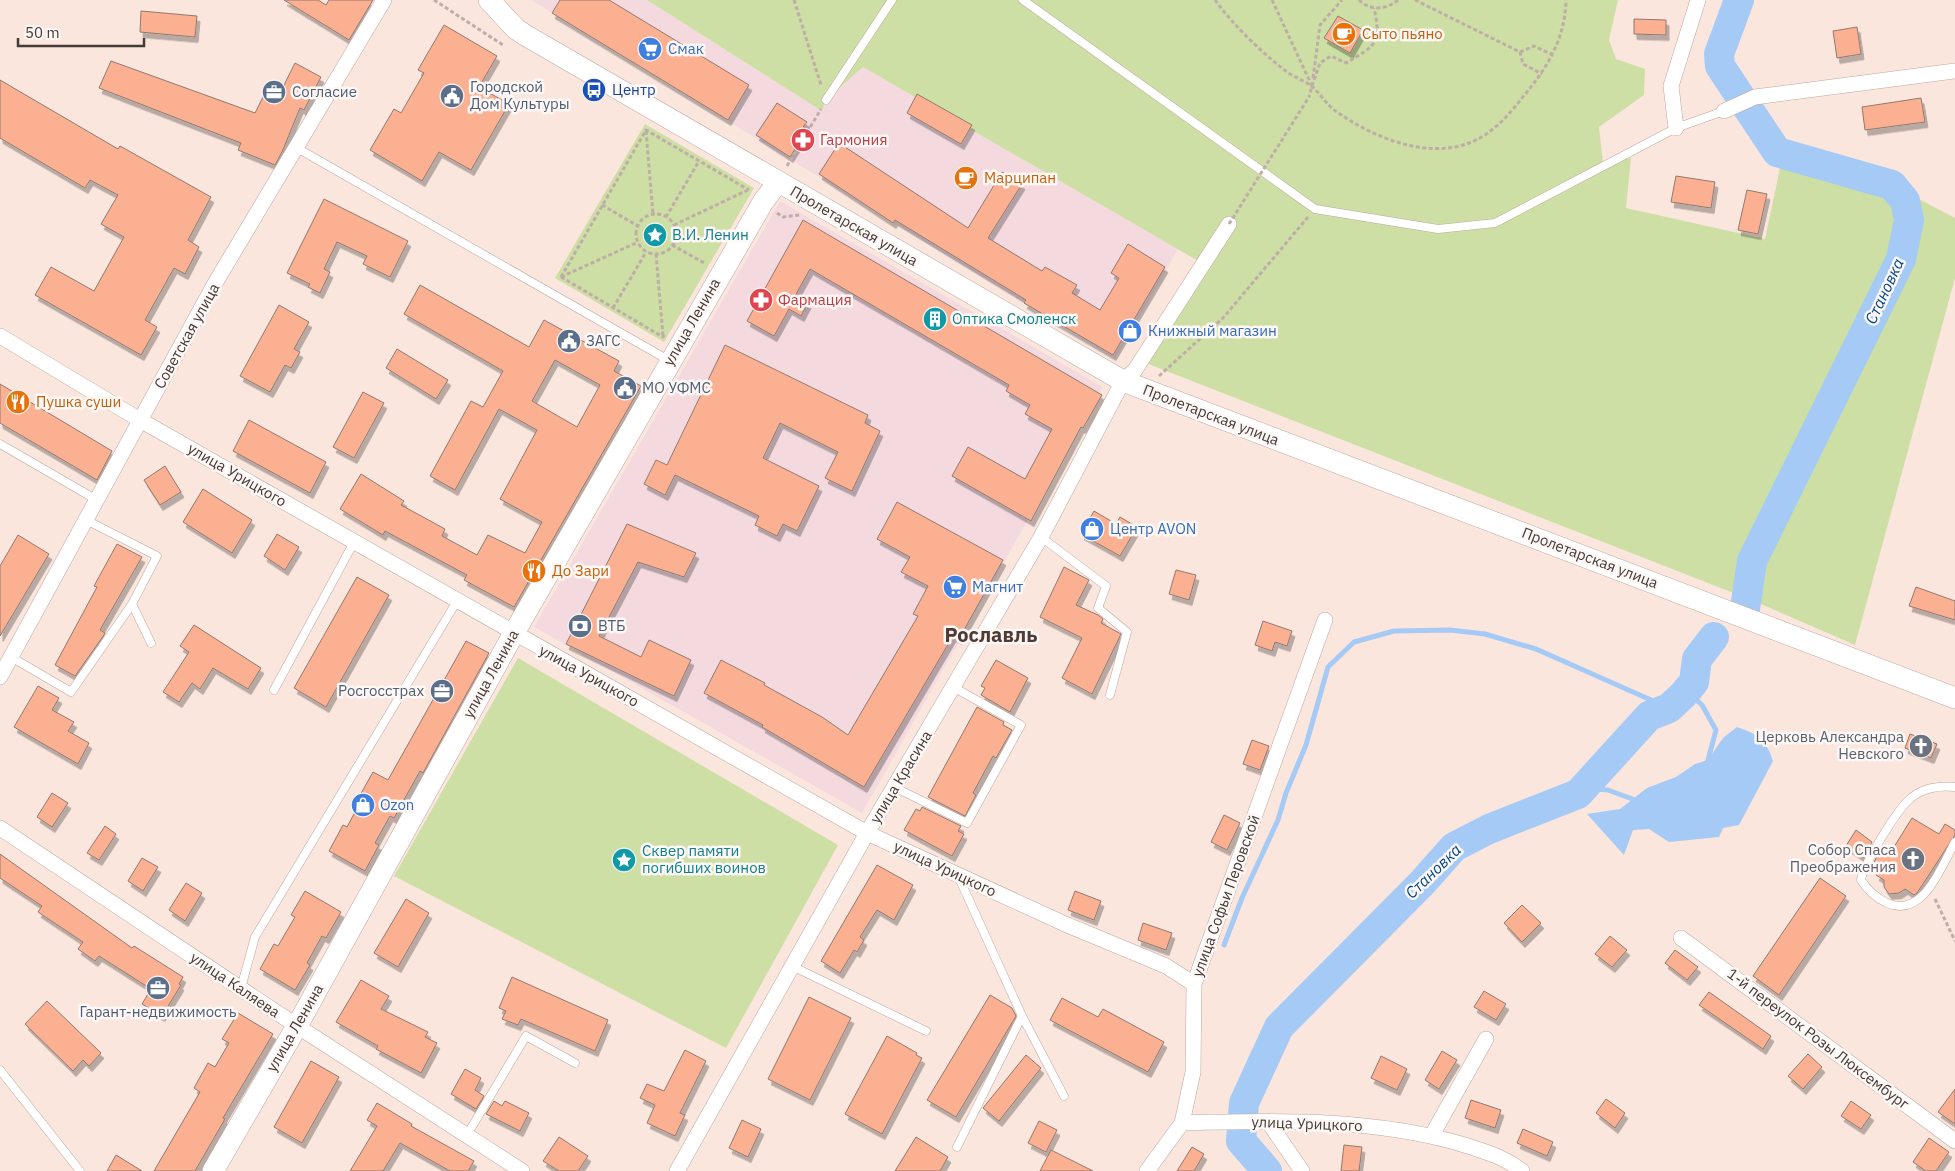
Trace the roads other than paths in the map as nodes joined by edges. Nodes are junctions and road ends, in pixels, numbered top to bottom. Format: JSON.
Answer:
{"nodes":[{"id":1,"x":384,"y":0,"type":"edge"},
{"id":2,"x":474,"y":0,"type":"edge"},
{"id":3,"x":489,"y":0,"type":"edge"},
{"id":4,"x":892,"y":0,"type":"edge"},
{"id":5,"x":1023,"y":0,"type":"edge"},
{"id":6,"x":1698,"y":0,"type":"edge"},
{"id":7,"x":511,"y":38,"type":"junction"},
{"id":8,"x":1955,"y":71,"type":"edge"},
{"id":9,"x":826,"y":100,"type":"road end"},
{"id":10,"x":1724,"y":111,"type":"joint"},
{"id":11,"x":1676,"y":128,"type":"junction"},
{"id":12,"x":297,"y":148,"type":"junction"},
{"id":13,"x":778,"y":182,"type":"junction"},
{"id":14,"x":1229,"y":224,"type":"road end"},
{"id":15,"x":0,"y":336,"type":"edge"},
{"id":16,"x":670,"y":361,"type":"junction"},
{"id":17,"x":1123,"y":381,"type":"junction"},
{"id":18,"x":140,"y":420,"type":"junction"},
{"id":19,"x":0,"y":444,"type":"edge"},
{"id":20,"x":97,"y":500,"type":"junction"},
{"id":21,"x":86,"y":520,"type":"junction"},
{"id":22,"x":1041,"y":537,"type":"junction"},
{"id":23,"x":354,"y":542,"type":"junction"},
{"id":24,"x":457,"y":601,"type":"junction"},
{"id":25,"x":132,"y":604,"type":"junction"},
{"id":26,"x":1325,"y":620,"type":"dead end"},
{"id":27,"x":514,"y":633,"type":"junction"},
{"id":28,"x":150,"y":643,"type":"dead end"},
{"id":29,"x":11,"y":657,"type":"junction"},
{"id":30,"x":0,"y":678,"type":"edge"},
{"id":31,"x":954,"y":687,"type":"junction"},
{"id":32,"x":274,"y":690,"type":"dead end"},
{"id":33,"x":1110,"y":695,"type":"dead end"},
{"id":34,"x":1955,"y":698,"type":"edge"},
{"id":35,"x":1955,"y":787,"type":"edge"},
{"id":36,"x":896,"y":788,"type":"junction"},
{"id":37,"x":0,"y":828,"type":"edge"},
{"id":38,"x":867,"y":833,"type":"junction"},
{"id":39,"x":1955,"y":842,"type":"edge"},
{"id":40,"x":959,"y":876,"type":"junction"},
{"id":41,"x":1682,"y":938,"type":"dead end"},
{"id":42,"x":792,"y":966,"type":"junction"},
{"id":43,"x":1194,"y":984,"type":"junction"},
{"id":44,"x":240,"y":988,"type":"junction"},
{"id":45,"x":1022,"y":1016,"type":"junction"},
{"id":46,"x":297,"y":1026,"type":"junction"},
{"id":47,"x":926,"y":1031,"type":"dead end"},
{"id":48,"x":1486,"y":1039,"type":"dead end"},
{"id":49,"x":575,"y":1062,"type":"dead end"},
{"id":50,"x":0,"y":1070,"type":"edge"},
{"id":51,"x":1064,"y":1096,"type":"dead end"},
{"id":52,"x":1269,"y":1123,"type":"junction"},
{"id":53,"x":1182,"y":1124,"type":"junction"},
{"id":54,"x":1432,"y":1135,"type":"junction"},
{"id":55,"x":467,"y":1136,"type":"junction"},
{"id":56,"x":1955,"y":1141,"type":"edge"},
{"id":57,"x":957,"y":1147,"type":"dead end"},
{"id":58,"x":80,"y":1171,"type":"edge"},
{"id":59,"x":213,"y":1171,"type":"edge"},
{"id":60,"x":522,"y":1171,"type":"edge"},
{"id":61,"x":677,"y":1171,"type":"edge"},
{"id":62,"x":1147,"y":1171,"type":"edge"},
{"id":63,"x":1302,"y":1171,"type":"edge"},
{"id":64,"x":1522,"y":1171,"type":"edge"}],
"edges":[{"from":1,"to":12,"type":"street","name":"Советская улица"},
{"from":2,"to":7,"type":"main road","name":"Пролетарская улица"},
{"from":3,"to":7,"type":"main road","name":"Пролетарская улица"},
{"from":4,"to":9,"type":"lane"},
{"from":5,"to":11,"type":"lane"},
{"from":6,"to":11,"type":"street"},
{"from":7,"to":13,"type":"main road","name":"Пролетарская улица"},
{"from":8,"to":10,"type":"street"},
{"from":10,"to":11,"type":"lane"},
{"from":12,"to":16,"type":"lane"},
{"from":12,"to":18,"type":"street","name":"Советская улица"},
{"from":13,"to":16,"type":"main road","name":"улица Ленина"},
{"from":13,"to":17,"type":"main road","name":"Пролетарская улица"},
{"from":14,"to":17,"type":"street","name":"улица Красина"},
{"from":15,"to":18,"type":"street","name":"улица Урицкого"},
{"from":16,"to":27,"type":"main road","name":"улица Ленина"},
{"from":17,"to":22,"type":"street","name":"улица Красина"},
{"from":17,"to":34,"type":"main road","name":"Пролетарская улица"},
{"from":18,"to":20,"type":"street","name":"Советская улица"},
{"from":18,"to":23,"type":"street","name":"улица Урицкого"},
{"from":19,"to":20,"type":"lane"},
{"from":20,"to":21,"type":"street","name":"Советская улица"},
{"from":21,"to":25,"type":"lane"},
{"from":21,"to":29,"type":"street","name":"Советская улица"},
{"from":22,"to":31,"type":"street","name":"улица Красина"},
{"from":22,"to":33,"type":"lane"},
{"from":23,"to":24,"type":"street","name":"улица Урицкого"},
{"from":23,"to":32,"type":"lane"},
{"from":24,"to":27,"type":"street","name":"улица Урицкого"},
{"from":24,"to":44,"type":"lane"},
{"from":25,"to":28,"type":"lane"},
{"from":25,"to":29,"type":"lane"},
{"from":26,"to":43,"type":"street","name":"улица Софьи Перовской"},
{"from":27,"to":38,"type":"street","name":"улица Урицкого"},
{"from":27,"to":46,"type":"main road","name":"улица Ленина"},
{"from":29,"to":30,"type":"street","name":"Советская улица"},
{"from":31,"to":36,"type":"street","name":"улица Красина"},
{"from":31,"to":36,"type":"lane"},
{"from":35,"to":39,"type":"lane"},
{"from":36,"to":38,"type":"street","name":"улица Красина"},
{"from":37,"to":44,"type":"street","name":"улица Каляева"},
{"from":38,"to":40,"type":"street","name":"улица Урицкого"},
{"from":38,"to":42,"type":"street","name":"улица Красина"},
{"from":40,"to":43,"type":"street","name":"улица Урицкого"},
{"from":40,"to":45,"type":"lane"},
{"from":41,"to":56,"type":"street","name":"1-й переулок Розы Люксембург"},
{"from":42,"to":47,"type":"lane"},
{"from":42,"to":61,"type":"street","name":"улица Красина"},
{"from":43,"to":53,"type":"street","name":"улица Софьи Перовской"},
{"from":44,"to":46,"type":"street","name":"улица Каляева"},
{"from":45,"to":51,"type":"lane"},
{"from":45,"to":57,"type":"lane"},
{"from":46,"to":55,"type":"street","name":"улица Каляева"},
{"from":46,"to":59,"type":"main road","name":"улица Ленина"},
{"from":48,"to":54,"type":"street"},
{"from":49,"to":55,"type":"lane"},
{"from":50,"to":58,"type":"lane"},
{"from":52,"to":53,"type":"street","name":"улица Урицкого"},
{"from":52,"to":54,"type":"street","name":"улица Урицкого"},
{"from":52,"to":63,"type":"street"},
{"from":53,"to":62,"type":"street","name":"улица Софьи Перовской"},
{"from":54,"to":64,"type":"street","name":"улица Урицкого"},
{"from":55,"to":60,"type":"street","name":"улица Каляева"}]}
